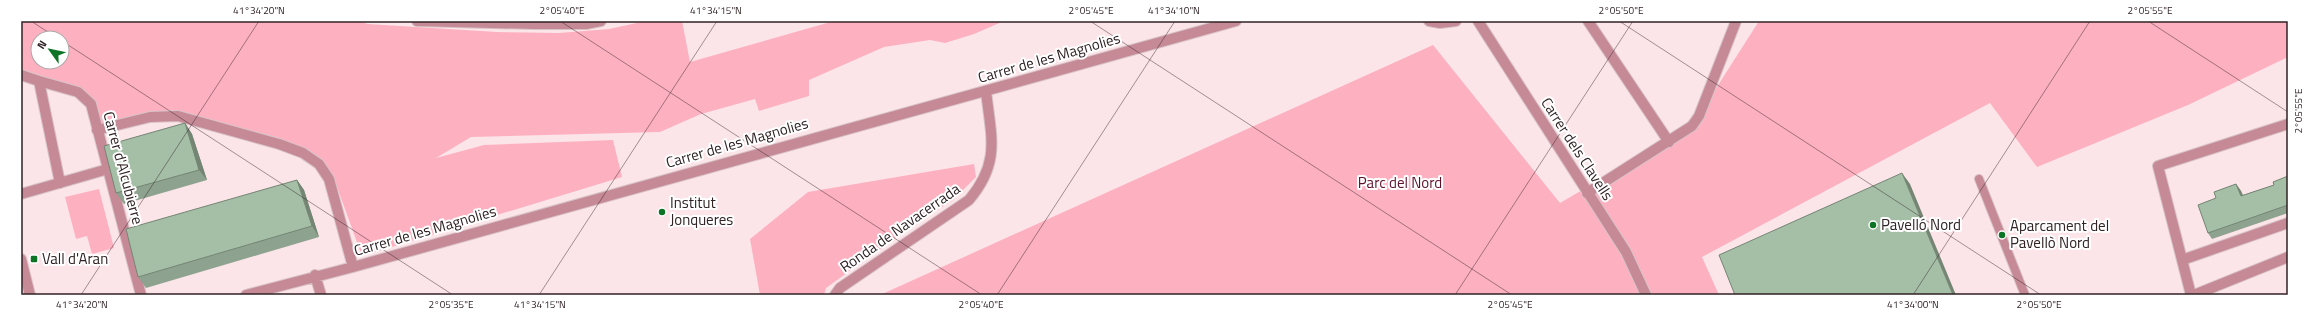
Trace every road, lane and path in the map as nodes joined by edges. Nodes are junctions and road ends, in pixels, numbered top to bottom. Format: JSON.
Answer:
{"nodes":[{"id":1,"x":417,"y":21,"type":"edge"},
{"id":2,"x":601,"y":21,"type":"edge"},
{"id":3,"x":1236,"y":21,"type":"edge"},
{"id":4,"x":1429,"y":21,"type":"edge"},
{"id":5,"x":1456,"y":21,"type":"edge"},
{"id":6,"x":1478,"y":21,"type":"edge"},
{"id":7,"x":1588,"y":21,"type":"edge"},
{"id":8,"x":1736,"y":21,"type":"edge"},
{"id":9,"x":21,"y":75,"type":"edge"},
{"id":10,"x":39,"y":81,"type":"junction"},
{"id":11,"x":986,"y":91,"type":"junction"},
{"id":12,"x":2288,"y":124,"type":"edge"},
{"id":13,"x":97,"y":130,"type":"junction"},
{"id":14,"x":1669,"y":142,"type":"junction"},
{"id":15,"x":108,"y":169,"type":"junction"},
{"id":16,"x":1979,"y":179,"type":"dead end"},
{"id":17,"x":60,"y":182,"type":"junction"},
{"id":18,"x":1587,"y":193,"type":"junction"},
{"id":19,"x":21,"y":194,"type":"edge"},
{"id":20,"x":2288,"y":223,"type":"edge"},
{"id":21,"x":2288,"y":257,"type":"edge"},
{"id":22,"x":21,"y":259,"type":"edge"},
{"id":23,"x":2182,"y":260,"type":"junction"},
{"id":24,"x":353,"y":267,"type":"junction"},
{"id":25,"x":315,"y":275,"type":"junction"},
{"id":26,"x":30,"y":295,"type":"edge"},
{"id":27,"x":141,"y":295,"type":"edge"},
{"id":28,"x":246,"y":295,"type":"edge"},
{"id":29,"x":321,"y":295,"type":"edge"},
{"id":30,"x":835,"y":295,"type":"edge"},
{"id":31,"x":1646,"y":295,"type":"edge"},
{"id":32,"x":2025,"y":295,"type":"edge"},
{"id":33,"x":2193,"y":295,"type":"edge"}],
"edges":[{"from":1,"to":2,"type":"street"},
{"from":3,"to":11,"type":"street","name":"Carrer de les Magnolies"},
{"from":4,"to":5,"type":"street"},
{"from":6,"to":18,"type":"street","name":"Carrer dels Clavells"},
{"from":7,"to":14,"type":"street"},
{"from":8,"to":14,"type":"street"},
{"from":9,"to":10,"type":"street","name":"Carrer d'Alcubierre"},
{"from":10,"to":13,"type":"street","name":"Carrer d'Alcubierre"},
{"from":10,"to":17,"type":"street"},
{"from":11,"to":24,"type":"street","name":"Carrer de les Magnolies"},
{"from":11,"to":30,"type":"street","name":"Ronda de Navacerrada"},
{"from":12,"to":23,"type":"street"},
{"from":13,"to":15,"type":"street","name":"Carrer d'Alcubierre"},
{"from":13,"to":24,"type":"street"},
{"from":14,"to":18,"type":"street"},
{"from":15,"to":17,"type":"street"},
{"from":15,"to":27,"type":"street","name":"Carrer d'Alcubierre"},
{"from":16,"to":32,"type":"lane"},
{"from":17,"to":19,"type":"street"},
{"from":18,"to":31,"type":"street","name":"Carrer dels Clavells"},
{"from":20,"to":23,"type":"street"},
{"from":21,"to":33,"type":"street"},
{"from":22,"to":26,"type":"street"},
{"from":23,"to":33,"type":"street"},
{"from":24,"to":25,"type":"street","name":"Carrer de les Magnolies"},
{"from":25,"to":28,"type":"street","name":"Carrer de les Magnolies"},
{"from":25,"to":29,"type":"street"}]}
